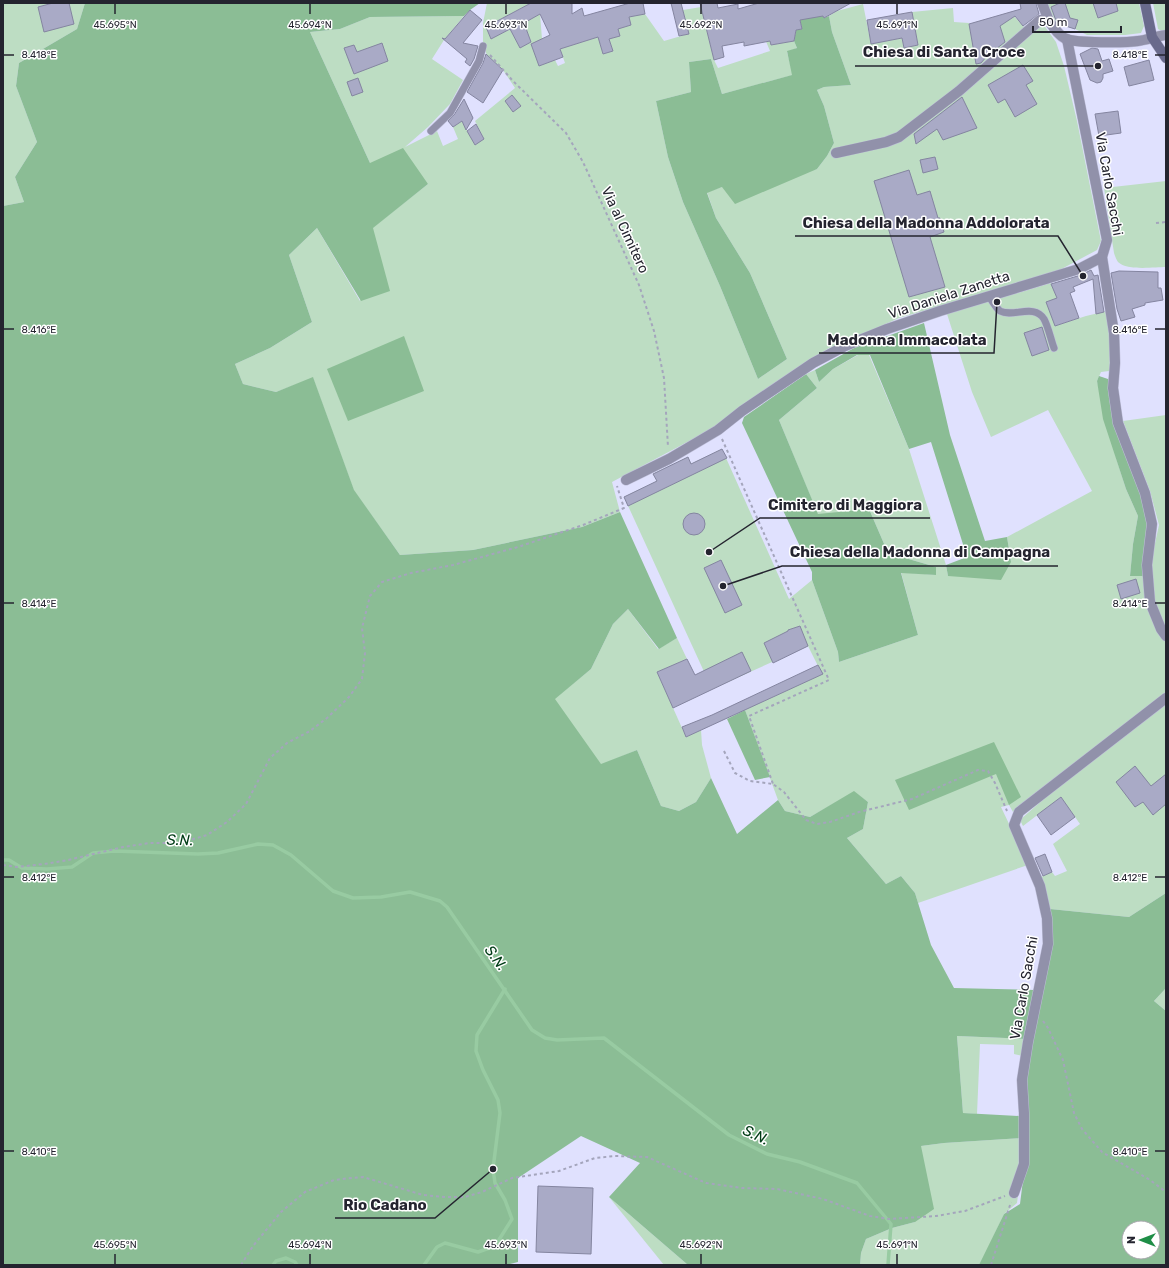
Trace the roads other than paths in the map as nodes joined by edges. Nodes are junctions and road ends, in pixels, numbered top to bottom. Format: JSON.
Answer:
{"nodes":[{"id":1,"x":1042,"y":3,"type":"edge"},
{"id":2,"x":1145,"y":3,"type":"edge"},
{"id":3,"x":1049,"y":21,"type":"junction"},
{"id":4,"x":1166,"y":35,"type":"edge"},
{"id":5,"x":1152,"y":37,"type":"junction"},
{"id":6,"x":1067,"y":39,"type":"junction"},
{"id":7,"x":483,"y":46,"type":"road end"},
{"id":8,"x":1166,"y":58,"type":"edge"},
{"id":9,"x":431,"y":131,"type":"dead end"},
{"id":10,"x":836,"y":153,"type":"dead end"},
{"id":11,"x":1102,"y":257,"type":"junction"},
{"id":12,"x":989,"y":296,"type":"junction"},
{"id":13,"x":1054,"y":348,"type":"dead end"},
{"id":14,"x":626,"y":480,"type":"road end"},
{"id":15,"x":1166,"y":636,"type":"edge"},
{"id":16,"x":1166,"y":698,"type":"edge"},
{"id":17,"x":1014,"y":1193,"type":"road end"}],
"edges":[{"from":1,"to":3,"type":"street"},
{"from":2,"to":5,"type":"street"},
{"from":3,"to":6,"type":"street"},
{"from":3,"to":10,"type":"street"},
{"from":4,"to":5,"type":"street"},
{"from":5,"to":6,"type":"street"},
{"from":5,"to":8,"type":"street"},
{"from":6,"to":11,"type":"street","name":"Via Carlo Sacchi"},
{"from":7,"to":9,"type":"lane"},
{"from":11,"to":12,"type":"street","name":"Via Daniela Zanetta"},
{"from":11,"to":15,"type":"street","name":"Via Carlo Sacchi"},
{"from":12,"to":13,"type":"lane"},
{"from":12,"to":14,"type":"street","name":"Via Daniela Zanetta"},
{"from":16,"to":17,"type":"street","name":"Via Carlo Sacchi"}]}
